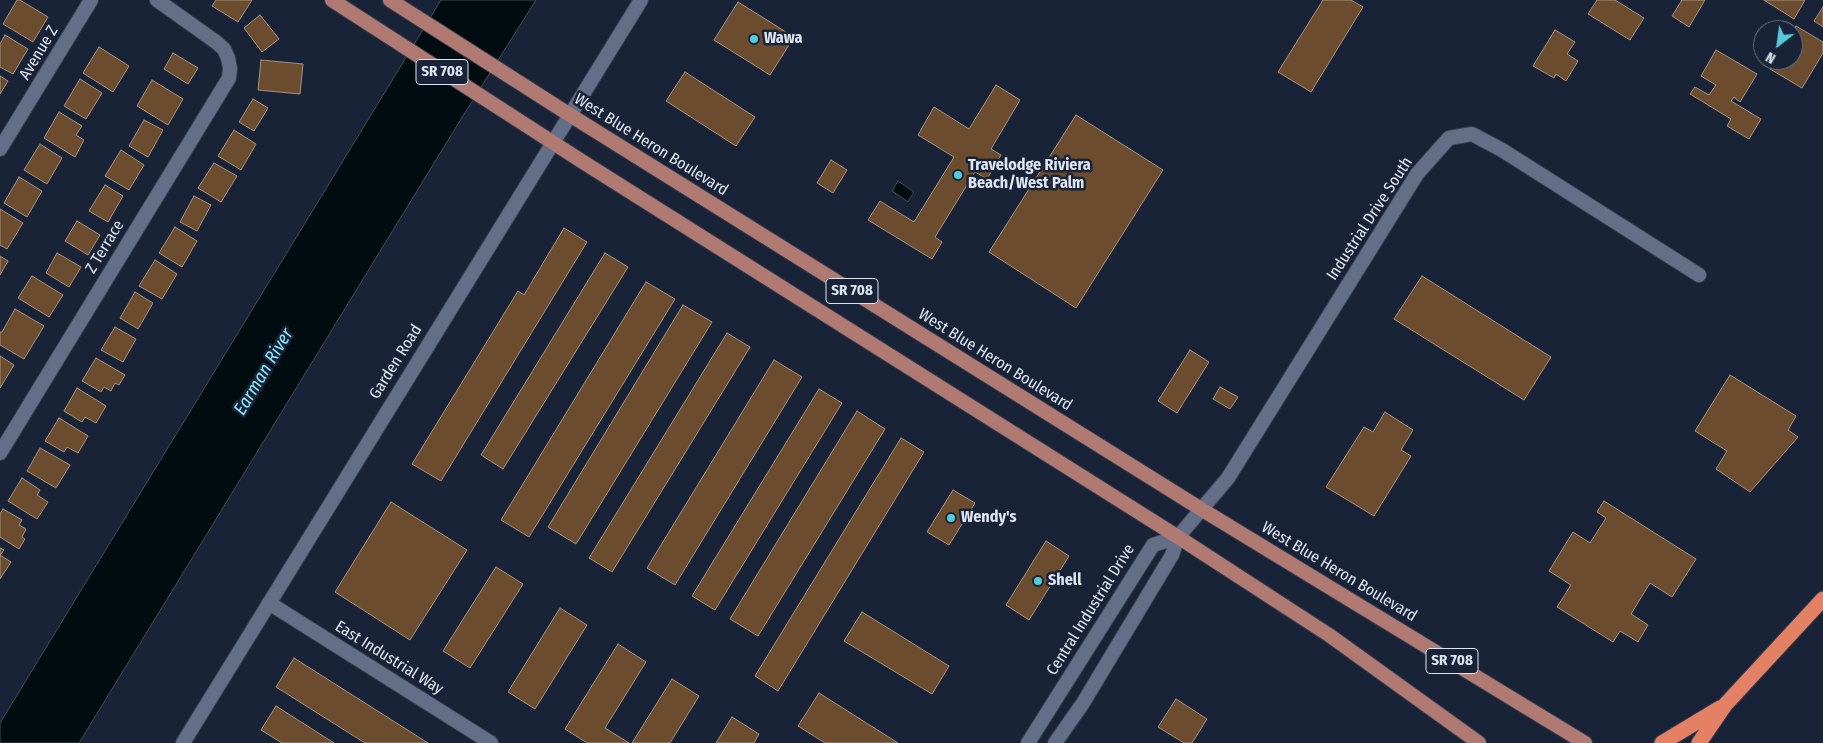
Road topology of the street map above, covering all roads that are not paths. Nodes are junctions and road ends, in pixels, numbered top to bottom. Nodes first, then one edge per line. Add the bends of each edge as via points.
1 (92, 0) edge
2 (157, 0) edge
3 (332, 0) edge
4 (390, 0) edge
5 (641, 0) edge
6 (570, 115) junction
7 (552, 142) junction
8 (0, 150) edge
9 (1698, 274) dead end
10 (0, 452) edge
11 (1201, 509) junction
12 (1178, 537) junction
13 (1823, 599) edge
14 (269, 603) junction
15 (1726, 705) junction
16 (183, 743) edge
17 (491, 743) edge
18 (1028, 743) edge
19 (1055, 743) edge
20 (1479, 743) edge
21 (1584, 743) edge
22 (1662, 743) edge
23 (1699, 743) edge

1 - 8 street, Avenue Z
2 - 10 street, Z Terrace via 224,49 230,68 229,78
3 - 7 main road, SR 708
4 - 6 main road, West Blue Heron Boulevard / SR 708
5 - 6 street, Garden Road
6 - 7 street, Garden Road
6 - 11 main road, West Blue Heron Boulevard / SR 708
7 - 12 main road, SR 708
7 - 14 street, Garden Road
9 - 11 street, Industrial Drive South via 1502,150 1472,134 1448,138 1417,174 1228,478
11 - 12 street, Industrial Drive South
11 - 21 main road, West Blue Heron Boulevard / SR 708
12 - 18 street, Central Industrial Drive via 1152,545
12 - 19 street via 1172,555 1120,643
12 - 20 main road, SR 708 via 1336,640
13 - 15 highway
14 - 16 street, Garden Road
14 - 17 street, East Industrial Way
15 - 22 highway
15 - 23 highway

